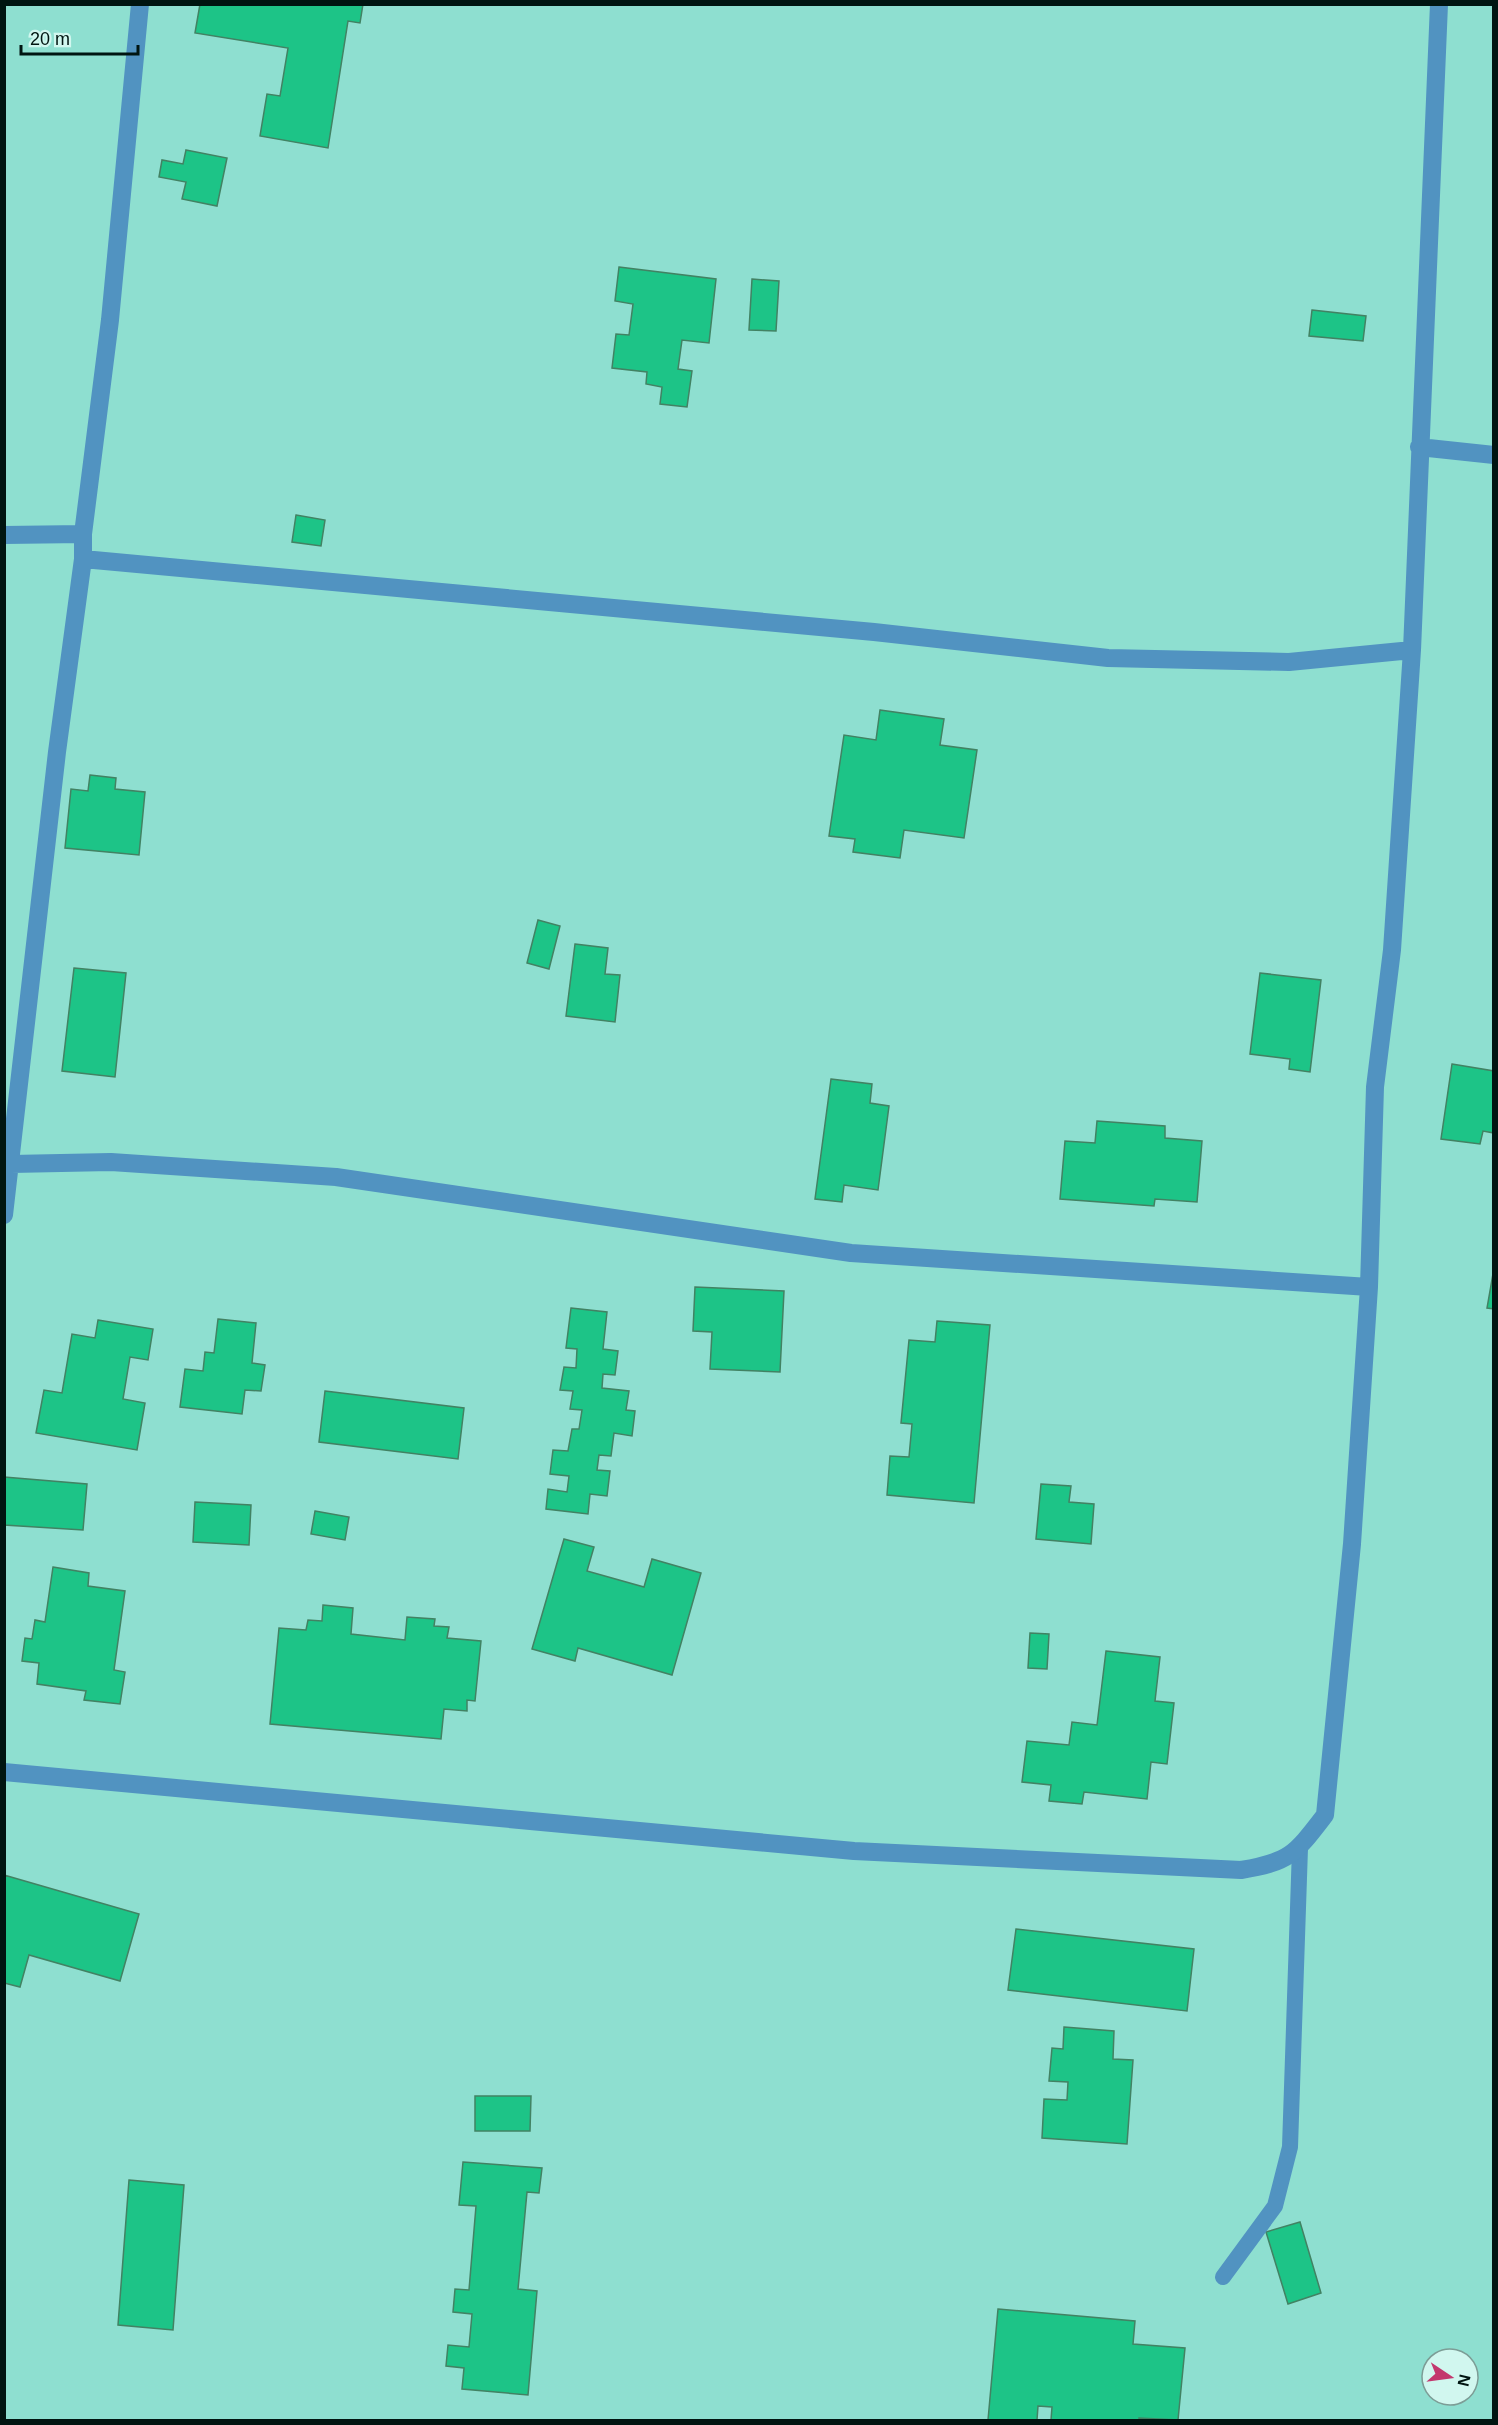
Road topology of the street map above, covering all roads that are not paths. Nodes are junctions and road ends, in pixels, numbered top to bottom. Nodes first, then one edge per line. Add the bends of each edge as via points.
1 (140, 4) edge
2 (1438, 4) edge
3 (1419, 447) junction
4 (1494, 455) edge
5 (83, 534) junction
6 (4, 535) edge
7 (83, 559) junction
8 (1412, 650) junction
9 (11, 1164) junction
10 (4, 1215) edge
11 (1369, 1287) junction
12 (4, 1772) edge
13 (1300, 1848) junction
14 (1223, 2277) dead end

1 - 5 street via 110,320
2 - 3 street
3 - 4 street
3 - 8 street
5 - 6 street
5 - 7 street
7 - 8 street via 874,632 1108,658 1289,662
7 - 9 street via 57,752
8 - 11 street via 1392,950 1375,1087
9 - 10 street
9 - 11 street via 111,1162 336,1177 851,1253
11 - 13 street via 1346,1618 1325,1815
12 - 13 street via 854,1851 1241,1870 1274,1865
13 - 14 lane via 1290,2147 1275,2206

